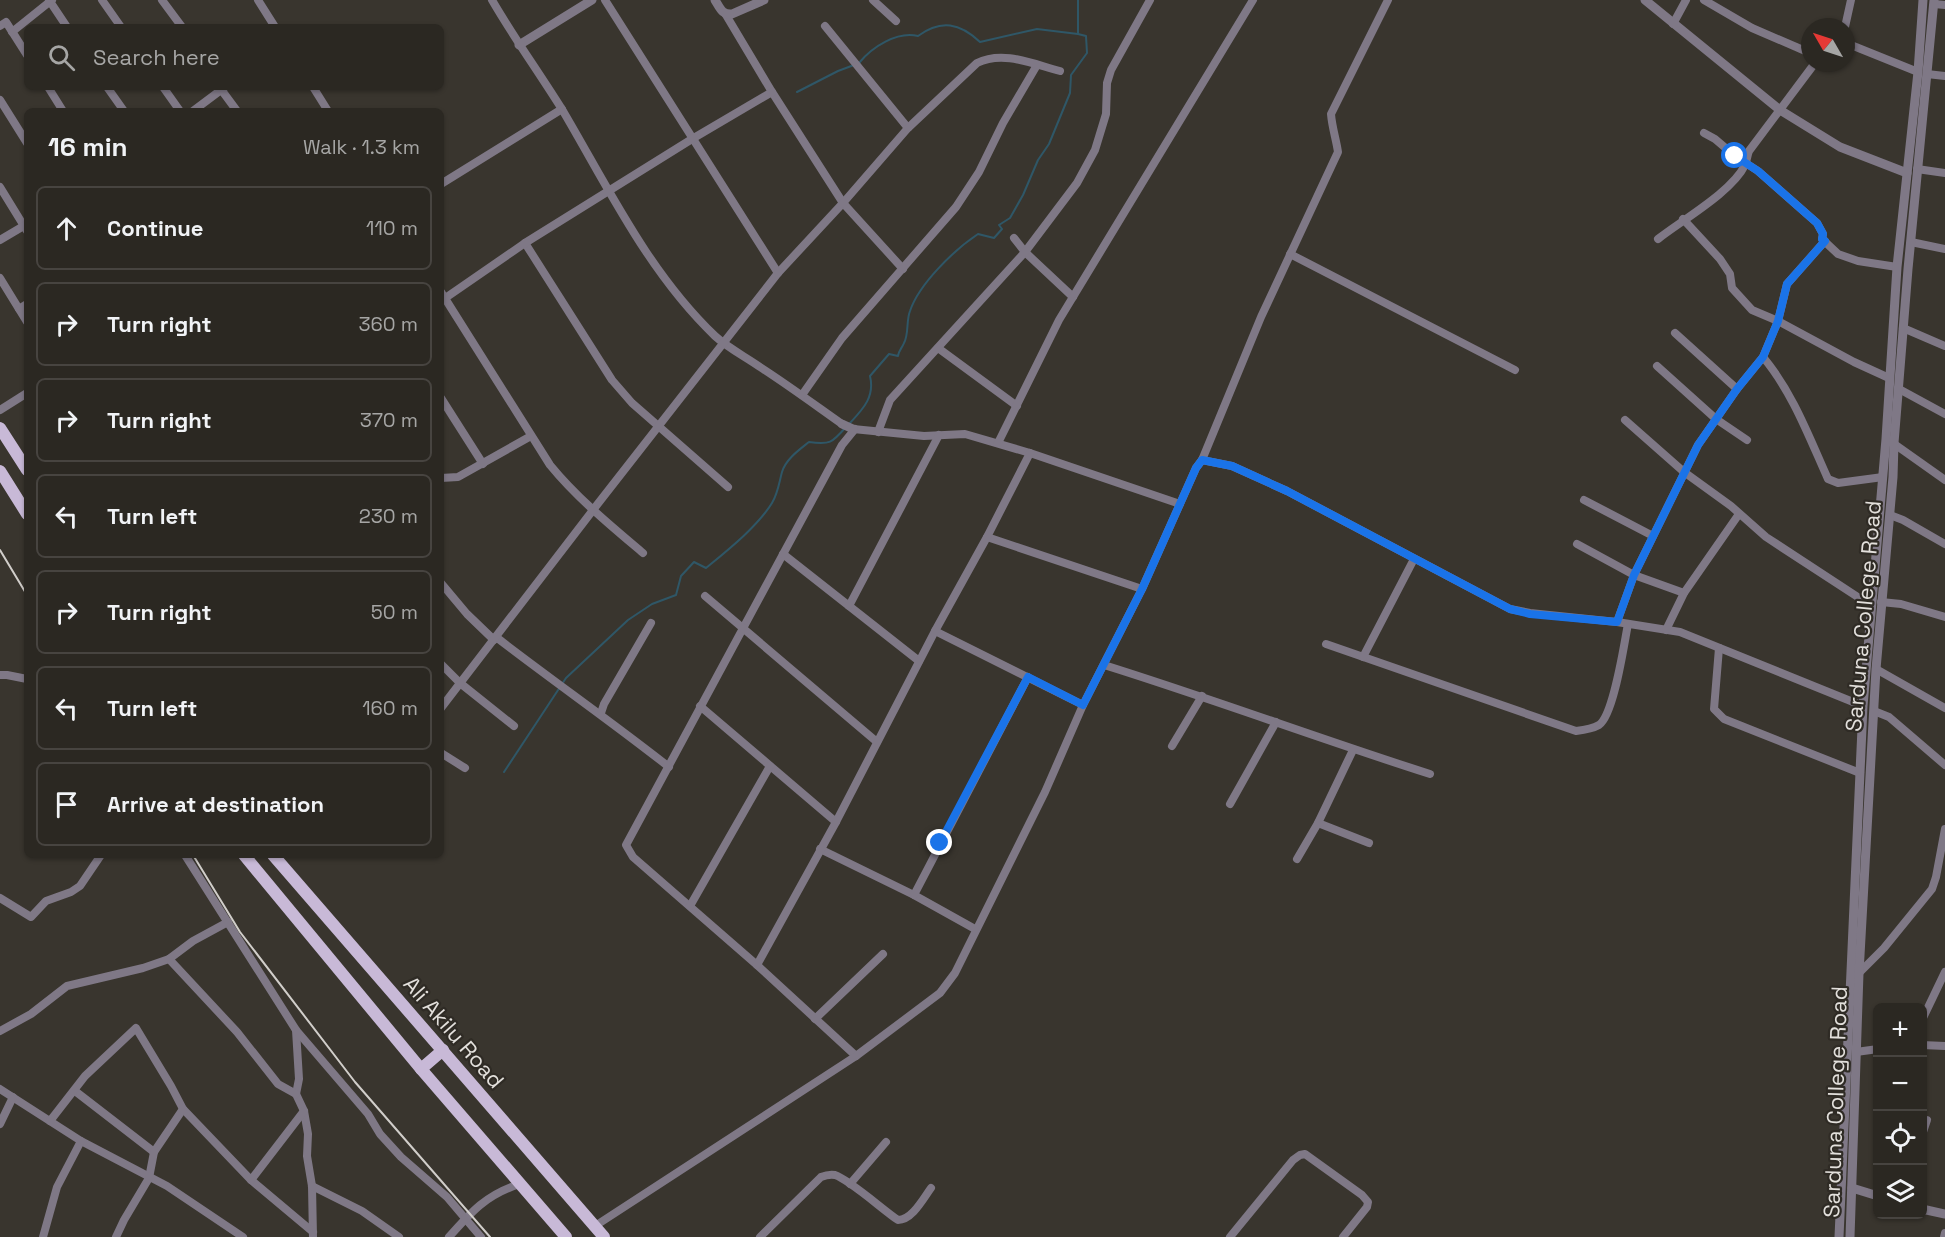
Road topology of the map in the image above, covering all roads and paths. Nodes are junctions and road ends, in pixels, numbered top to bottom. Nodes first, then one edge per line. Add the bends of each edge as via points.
1 (102, 0) edge
2 (162, 0) edge
3 (258, 0) edge
4 (492, 0) edge
5 (592, 0) edge
6 (605, 0) edge
7 (715, 0) edge
8 (764, 0) edge
9 (873, 0) edge
10 (1150, 0) edge
11 (1253, 0) edge
12 (1388, 0) edge
13 (1645, 0) edge
14 (1686, 0) edge
15 (1704, 0) edge
16 (1851, 0) edge
17 (1923, 0) edge
18 (50, 1) edge
19 (1934, 2) edge
20 (1945, 6) edge
21 (726, 15) junction
22 (1847, 18) edge
23 (896, 21) dead end
24 (65, 24) edge
25 (119, 24) edge
26 (180, 24) edge
27 (273, 24) edge
28 (1673, 24) junction
29 (0, 26) edge
30 (825, 26) dead end
31 (12, 32) junction
32 (519, 45) junction
33 (1855, 47) edge
34 (1801, 49) edge
35 (24, 50) edge
36 (1037, 65) junction
37 (1060, 70) dead end
38 (1808, 72) edge
39 (1922, 73) junction
40 (1945, 76) edge
41 (50, 90) edge
42 (109, 90) edge
43 (165, 90) edge
44 (219, 90) edge
45 (223, 90) edge
46 (315, 90) edge
47 (772, 92) junction
48 (0, 100) edge
49 (61, 108) edge
50 (122, 108) edge
51 (178, 108) edge
52 (197, 108) edge
53 (235, 108) edge
54 (326, 108) edge
55 (561, 109) junction
56 (1780, 110) junction
57 (908, 128) junction
58 (1704, 133) dead end
59 (24, 138) edge
60 (692, 139) junction
61 (1746, 164) junction
62 (1917, 169) junction
63 (1907, 173) junction
64 (1945, 173) edge
65 (444, 182) edge
66 (0, 187) edge
67 (608, 191) junction
68 (843, 204) junction
69 (1683, 219) junction
70 (24, 224) edge
71 (24, 228) edge
72 (1014, 238) dead end
73 (1658, 239) dead end
74 (0, 240) edge
75 (1825, 241) junction
76 (525, 243) junction
77 (1911, 243) junction
78 (1945, 249) edge
79 (1025, 252) junction
80 (1290, 254) junction
81 (1897, 267) junction
82 (903, 269) junction
83 (778, 273) junction
84 (0, 278) edge
85 (444, 296) edge
86 (1073, 297) junction
87 (444, 300) edge
88 (24, 306) edge
89 (19, 309) junction
90 (24, 317) edge
91 (1778, 321) junction
92 (1904, 328) junction
93 (1676, 333) dead end
94 (723, 343) junction
95 (1945, 346) edge
96 (938, 348) junction
97 (1763, 357) junction
98 (1657, 366) dead end
99 (1515, 370) dead end
100 (1889, 378) junction
101 (1737, 389) junction
102 (1899, 389) junction
103 (24, 395) edge
104 (802, 395) junction
105 (444, 404) edge
106 (1017, 406) junction
107 (0, 410) edge
108 (1945, 414) edge
109 (1716, 419) junction
110 (1625, 420) dead end
111 (842, 424) joint
112 (660, 426) junction
113 (0, 428) edge
114 (854, 429) junction
115 (878, 432) junction
116 (939, 435) junction
117 (531, 436) junction
118 (1747, 440) dead end
119 (1890, 441) junction
120 (998, 443) junction
121 (1030, 453) junction
122 (1202, 460) junction
123 (483, 464) junction
124 (24, 465) edge
125 (0, 471) edge
126 (1684, 472) junction
127 (1883, 477) junction
128 (444, 478) edge
129 (1945, 480) edge
130 (728, 487) dead end
131 (1584, 500) dead end
132 (1180, 504) junction
133 (24, 509) edge
134 (592, 510) junction
135 (1739, 514) junction
136 (1890, 515) junction
137 (1653, 536) junction
138 (987, 537) junction
139 (1577, 544) dead end
140 (1945, 544) edge
141 (1876, 545) junction
142 (1887, 547) junction
143 (643, 553) dead end
144 (783, 554) junction
145 (1414, 559) junction
146 (1634, 575) junction
147 (444, 587) edge
148 (1142, 589) junction
149 (1684, 593) junction
150 (705, 596) dead end
151 (1881, 602) junction
152 (1870, 605) junction
153 (849, 606) junction
154 (1945, 617) edge
155 (1617, 622) junction
156 (651, 623) dead end
157 (1628, 624) junction
158 (743, 628) junction
159 (1666, 630) junction
160 (934, 631) junction
161 (495, 638) junction
162 (1326, 644) dead end
163 (1719, 648) junction
164 (1363, 657) junction
165 (919, 661) junction
166 (1104, 665) junction
167 (444, 667) edge
168 (1876, 669) junction
169 (0, 675) edge
170 (1028, 677) junction
171 (24, 678) edge
172 (460, 683) junction
173 (1202, 696) junction
174 (444, 704) edge
175 (1083, 705) junction
176 (700, 706) junction
177 (1863, 706) junction
178 (1945, 708) edge
179 (1874, 711) junction
180 (601, 713) junction
181 (1276, 722) junction
182 (514, 726) dead end
183 (877, 742) junction
184 (1172, 746) dead end
185 (1353, 750) junction
186 (444, 755) edge
187 (1945, 765) edge
188 (770, 766) junction
189 (669, 767) junction
190 (465, 768) dead end
191 (1860, 773) junction
192 (1430, 774) dead end
193 (1230, 804) dead end
194 (836, 822) junction
195 (1318, 823) junction
196 (1945, 829) edge
197 (1369, 843) dead end
198 (820, 849) junction
199 (99, 858) edge
200 (187, 858) edge
201 (246, 858) edge
202 (276, 858) edge
203 (1297, 860) dead end
204 (914, 896) junction
205 (0, 898) edge
206 (690, 906) junction
207 (228, 922) junction
208 (975, 929) junction
209 (882, 954) dead end
210 (170, 959) junction
211 (757, 965) junction
212 (1945, 972) edge
213 (1859, 973) junction
214 (1927, 1011) edge
215 (815, 1019) junction
216 (296, 1030) junction
217 (0, 1031) edge
218 (1927, 1045) edge
219 (1945, 1046) edge
220 (443, 1050) junction
221 (1873, 1050) edge
222 (1856, 1052) junction
223 (856, 1056) junction
224 (421, 1069) junction
225 (0, 1089) edge
226 (75, 1091) junction
227 (296, 1094) junction
228 (13, 1097) junction
229 (183, 1109) junction
230 (304, 1112) junction
231 (50, 1121) junction
232 (0, 1124) edge
233 (81, 1141) junction
234 (886, 1142) dead end
235 (154, 1152) junction
236 (149, 1178) junction
237 (251, 1180) junction
238 (520, 1184) junction
239 (850, 1184) junction
240 (312, 1186) junction
241 (931, 1188) dead end
242 (1852, 1188) junction
243 (1873, 1194) edge
244 (1927, 1210) edge
245 (1945, 1214) edge
246 (466, 1218) junction
247 (595, 1226) junction
248 (1945, 1233) edge
249 (313, 1235) edge
250 (43, 1237) edge
251 (116, 1237) edge
252 (243, 1237) edge
253 (399, 1237) edge
254 (449, 1237) edge
255 (481, 1237) edge
256 (566, 1237) edge
257 (604, 1237) edge
258 (760, 1237) edge
259 (1230, 1237) edge
260 (1343, 1237) edge
261 (1839, 1237) edge
262 (1850, 1237) edge
263 (1944, 1237) edge

1 - 25 street
2 - 26 street
3 - 27 street
4 - 32 street
5 - 32 street
6 - 60 street
7 - 21 street
8 - 21 street
9 - 23 street
10 - 79 street via 1111,70 1106,114 1095,150 1077,183
11 - 86 street
12 - 80 street via 1331,114 1338,152
13 - 28 street
14 - 28 street
15 - 34 street via 1752,28
16 - 22 street
17 - 39 street, Sarduna College Road
18 - 24 street
18 - 31 street
19 - 20 street
19 - 39 street, Sarduna College Road
21 - 47 street
28 - 56 street
29 - 31 street via 6,22
30 - 57 street
31 - 35 street
32 - 55 street
33 - 39 street
36 - 37 street
36 - 57 street via 1004,57 986,58
36 - 82 street via 979,172 956,207
38 - 56 street
39 - 40 street
39 - 62 street, Sarduna College Road
39 - 63 street, Sarduna College Road
41 - 49 street
42 - 50 street
43 - 51 street
44 - 52 street
45 - 53 street
46 - 54 street
47 - 60 street
47 - 68 street
48 - 59 street
55 - 65 street
55 - 67 street
56 - 61 street via 1749,151
56 - 63 street via 1840,147
57 - 68 street
58 - 61 street
60 - 67 street
60 - 83 street
61 - 69 street via 1735,180
61 - 75 street via 1817,223
62 - 64 street
62 - 77 street, Sarduna College Road
63 - 81 street, Sarduna College Road
66 - 70 street
67 - 76 street
67 - 94 street via 672,290
68 - 82 street
68 - 83 street
69 - 73 street
69 - 91 street via 1720,259 1730,274 1732,288 1748,306
71 - 74 street
72 - 79 street
75 - 81 street via 1838,254
75 - 91 street via 1787,284
76 - 85 street
76 - 112 street via 612,380
77 - 78 street
77 - 92 street, Sarduna College Road
79 - 86 street
79 - 96 street
80 - 99 street
80 - 122 street
81 - 100 street, Sarduna College Road
82 - 104 street via 842,338
83 - 94 street
84 - 89 street
86 - 106 street
87 - 117 street
88 - 89 street
89 - 90 street
91 - 97 street
91 - 100 street
92 - 95 street
92 - 102 street, Sarduna College Road
93 - 101 street
94 - 104 street
94 - 112 street
96 - 106 street
96 - 115 street via 890,400
97 - 101 street
97 - 127 street via 1795,406 1828,479 1838,483
98 - 109 street
100 - 119 street, Sarduna College Road
101 - 109 street
102 - 108 street
102 - 119 street, Sarduna College Road
103 - 107 street
104 - 111 street
105 - 123 street
106 - 120 street
109 - 118 street
109 - 126 street
110 - 126 street
111 - 114 street
112 - 130 street
112 - 134 street
113 - 124 main road
114 - 115 street
114 - 144 street
115 - 116 street
116 - 120 street via 964,434
116 - 153 street
117 - 123 street
117 - 134 street via 566,485
119 - 127 street, Sarduna College Road
119 - 129 street
119 - 136 street, Sarduna College Road
120 - 121 street
121 - 132 street
121 - 138 street
122 - 132 street
122 - 145 street via 1232,466 1287,491
123 - 128 street via 458,477
125 - 133 main road
126 - 135 street
126 - 137 street
127 - 141 street, Sarduna College Road
131 - 137 street
132 - 148 street
134 - 143 street
134 - 161 street
135 - 149 street
135 - 152 street via 1766,537
136 - 140 street
136 - 142 street, Sarduna College Road
137 - 146 street
138 - 148 street
138 - 160 street
139 - 146 street
141 - 142 street
141 - 152 street, Sarduna College Road
142 - 151 street, Sarduna College Road
144 - 153 street
144 - 158 street
145 - 155 street via 1510,609
145 - 164 street
146 - 149 street
146 - 155 street
147 - 161 street
148 - 166 street
149 - 159 street
150 - 158 street
151 - 154 street
151 - 168 street, Sarduna College Road
152 - 177 street, Sarduna College Road
153 - 165 street
155 - 157 street
156 - 180 street
157 - 159 street
157 - 164 street via 1610,708 1601,724 1576,731
158 - 176 street
158 - 183 street
159 - 163 street
160 - 165 street
160 - 170 street
161 - 172 street
161 - 180 street
162 - 164 street
163 - 177 street
163 - 191 street via 1714,709 1724,719
165 - 183 street
166 - 173 street
166 - 175 street
167 - 172 street
168 - 178 street
168 - 179 street, Sarduna College Road
169 - 171 street
170 - 175 street
170 - 204 street
172 - 174 street
172 - 182 street
173 - 181 street
173 - 184 street
175 - 208 street via 1030,824
176 - 188 street
176 - 189 street
177 - 191 street, Sarduna College Road
179 - 187 street via 1888,717
179 - 213 street, Sarduna College Road
180 - 189 street
181 - 185 street
181 - 193 street
183 - 194 street
185 - 192 street
185 - 195 street
186 - 190 street
188 - 194 street
188 - 206 street
189 - 206 street via 626,845 633,857
191 - 261 street, Sarduna College Road
194 - 198 street
195 - 197 street
195 - 203 street
196 - 213 street via 1932,889
198 - 204 street
198 - 211 street
199 - 205 street via 80,886 46,901 31,917
200 - 207 street
201 - 224 main road
202 - 220 main road, Ali Akilu Road
204 - 208 street
206 - 211 street
207 - 210 street
207 - 216 street
208 - 223 street via 955,973 940,993
209 - 215 street
210 - 217 street via 67,986 31,1014
210 - 227 street via 278,1084
211 - 215 street
212 - 214 street
213 - 222 street, Sarduna College Road
215 - 223 street
216 - 227 street
216 - 246 street via 368,1114 380,1134
218 - 219 street
220 - 224 main road
220 - 247 main road, Ali Akilu Road
221 - 222 street
222 - 242 street, Sarduna College Road
223 - 247 street
224 - 238 main road
225 - 228 street
226 - 229 street via 85,1076 136,1028
226 - 231 street
226 - 235 street
227 - 230 street
228 - 231 street
228 - 232 street
229 - 235 street
229 - 237 street
230 - 237 street
230 - 240 street
231 - 233 street
233 - 236 street
233 - 250 street via 57,1187
234 - 239 street
235 - 236 street
236 - 251 street
236 - 252 street
237 - 249 street
238 - 246 street via 494,1193
238 - 256 main road
239 - 241 street via 898,1220 910,1216
239 - 258 street via 837,1176 821,1177
240 - 249 street
240 - 253 street via 362,1211
242 - 243 street
242 - 262 street, Sarduna College Road
244 - 245 street
246 - 254 street
246 - 255 street
247 - 257 main road, Ali Akilu Road
248 - 263 street
259 - 260 street via 1293,1160 1305,1154 1368,1202

